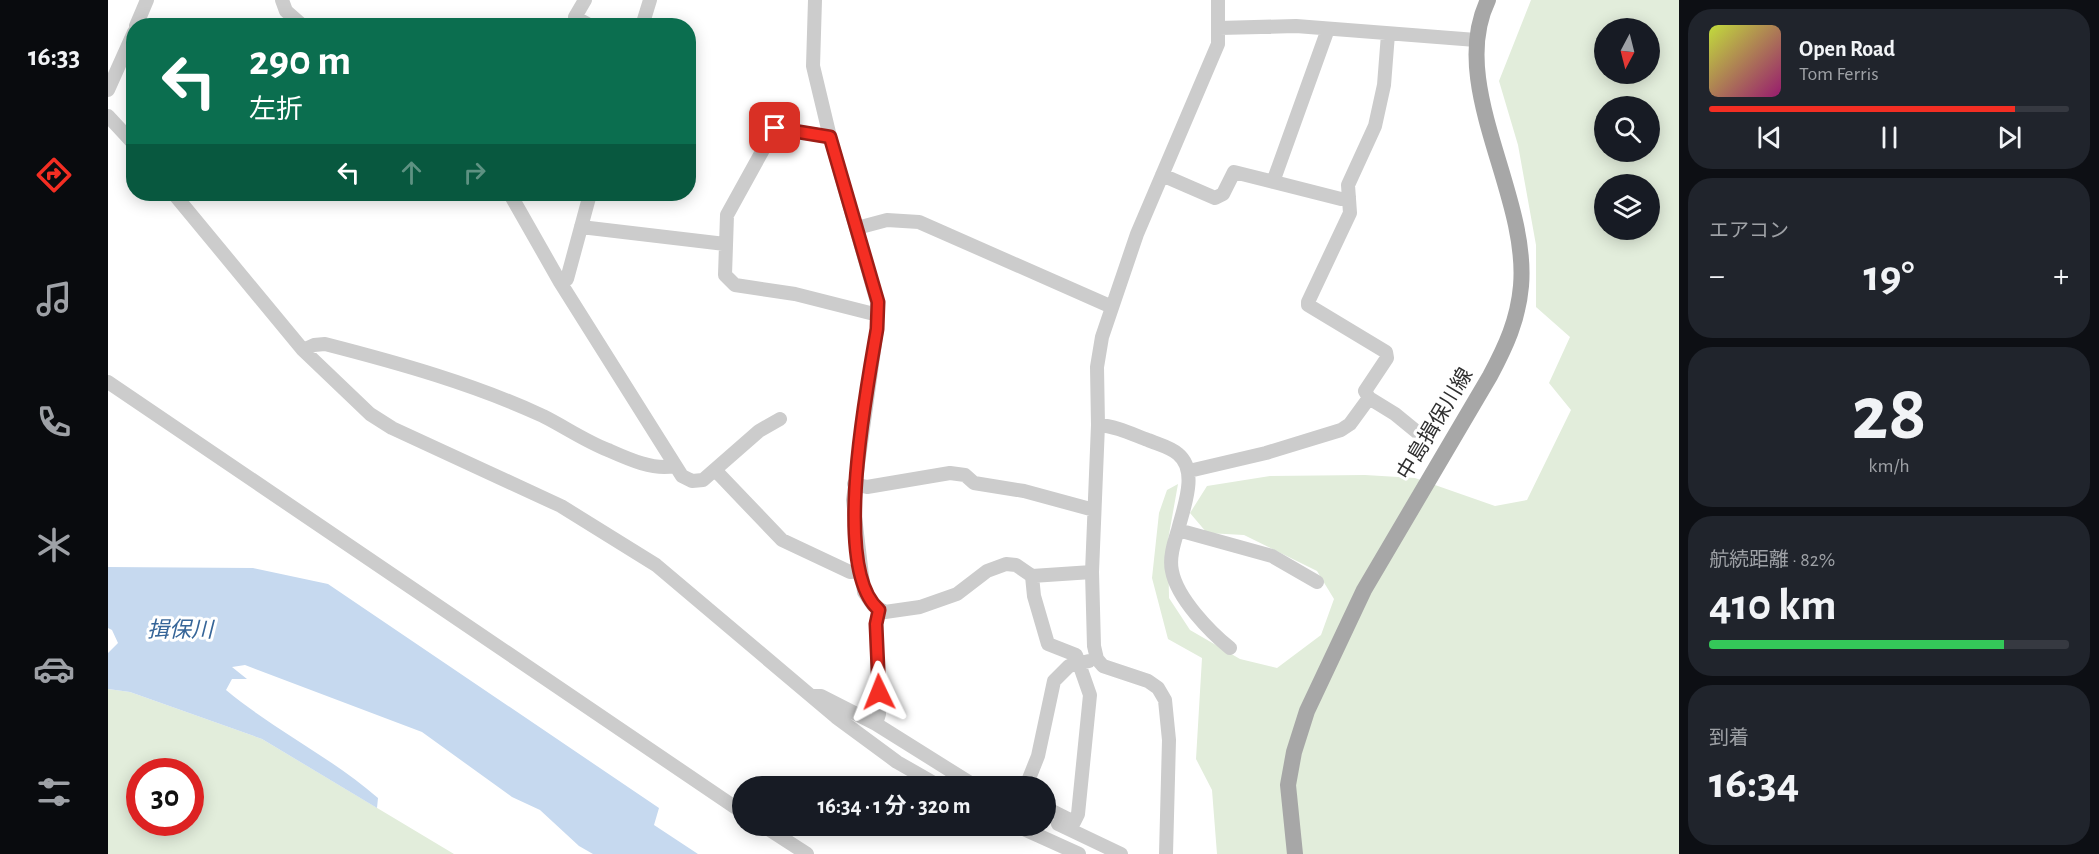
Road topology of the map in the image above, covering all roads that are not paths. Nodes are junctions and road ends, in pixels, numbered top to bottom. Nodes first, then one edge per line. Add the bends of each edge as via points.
1 (147, 0) edge
2 (282, 0) edge
3 (585, 0) edge
4 (650, 0) edge
5 (815, 0) edge
6 (1218, 0) edge
7 (1488, 0) edge
8 (139, 18) edge
9 (294, 18) edge
10 (577, 18) edge
11 (644, 18) edge
12 (1219, 28) junction
13 (1328, 29) junction
14 (1388, 34) junction
15 (1476, 40) junction
16 (126, 50) edge
17 (108, 90) edge
18 (108, 116) edge
19 (126, 135) edge
20 (830, 137) junction
21 (1162, 175) junction
22 (1273, 182) junction
23 (1349, 197) junction
24 (180, 201) edge
25 (514, 201) edge
26 (588, 201) edge
27 (581, 227) junction
28 (857, 228) junction
29 (725, 244) junction
30 (560, 282) junction
31 (1112, 307) junction
32 (878, 315) junction
33 (303, 350) junction
34 (108, 382) edge
35 (1369, 398) junction
36 (780, 419) dead end
37 (1098, 425) junction
38 (1418, 432) dead end
39 (674, 466) junction
40 (716, 471) junction
41 (1189, 471) junction
42 (854, 484) junction
43 (1094, 510) junction
44 (1178, 530) junction
45 (860, 571) junction
46 (1092, 572) junction
47 (1032, 576) junction
48 (1317, 582) dead end
49 (879, 610) junction
50 (1230, 648) dead end
51 (1097, 659) junction
52 (1081, 663) junction
53 (809, 696) junction
54 (876, 724) junction
55 (922, 776) edge
56 (959, 776) edge
57 (1030, 776) edge
58 (732, 805) edge
59 (1056, 813) edge
60 (1056, 823) edge
61 (779, 836) edge
62 (1039, 836) edge
63 (807, 854) edge
64 (1079, 854) edge
65 (1121, 854) edge
66 (1166, 854) edge
67 (1295, 854) edge

1 - 8 street
2 - 9 street
3 - 10 street
4 - 11 street
5 - 20 street via 813,66
6 - 12 street
7 - 15 main road, 中島揖保川線
12 - 13 street
12 - 21 street via 1218,44
13 - 14 street
13 - 22 street
14 - 15 street
14 - 23 street via 1384,85 1375,126 1348,185
15 - 67 main road, 中島揖保川線 via 1480,92 1505,176 1519,248 1521,283 1517,314 1509,340 1490,376 1364,590 1307,711 1288,785
16 - 17 street
18 - 19 street
20 - 28 street
20 - 29 street via 775,128 727,215
21 - 22 street via 1215,198 1223,194 1234,172
21 - 31 street
22 - 23 street via 1341,199
23 - 35 street via 1350,213 1308,305 1386,352 1387,358 1365,392
24 - 33 street
25 - 30 street
26 - 27 street
27 - 29 street
27 - 30 street via 567,279
28 - 31 street via 886,220 920,222
28 - 32 street via 878,302
29 - 32 street via 725,275 735,285 795,294
30 - 39 street
31 - 37 street via 1099,350
32 - 42 street
33 - 39 street via 326,344 402,363 545,417 624,458 661,467
33 - 53 street via 370,414 392,428 561,506 656,565
34 - 58 street
35 - 38 street
35 - 41 street via 1341,430
36 - 40 street via 759,431
37 - 41 street via 1110,425 1166,447 1178,454
37 - 43 street
39 - 40 street via 692,481 703,480
40 - 45 street via 782,540 850,572
41 - 44 street
42 - 43 street via 867,487 950,472 974,483 1024,491
42 - 45 street
43 - 46 street
44 - 48 street via 1272,556
44 - 50 street via 1172,561 1177,584 1208,630
45 - 49 street via 864,592
46 - 47 street
46 - 51 street
47 - 49 street via 1016,565 1006,564 987,571 957,594 920,607
47 - 52 street via 1048,644 1076,655
49 - 54 street
51 - 52 street
51 - 66 street via 1113,670 1148,681 1165,700 1169,740
52 - 57 street via 1069,666 1054,681
52 - 59 street via 1089,695 1078,814 1074,822
53 - 54 street via 821,696
53 - 55 street
54 - 56 street
60 - 65 street
61 - 63 street
62 - 64 street

